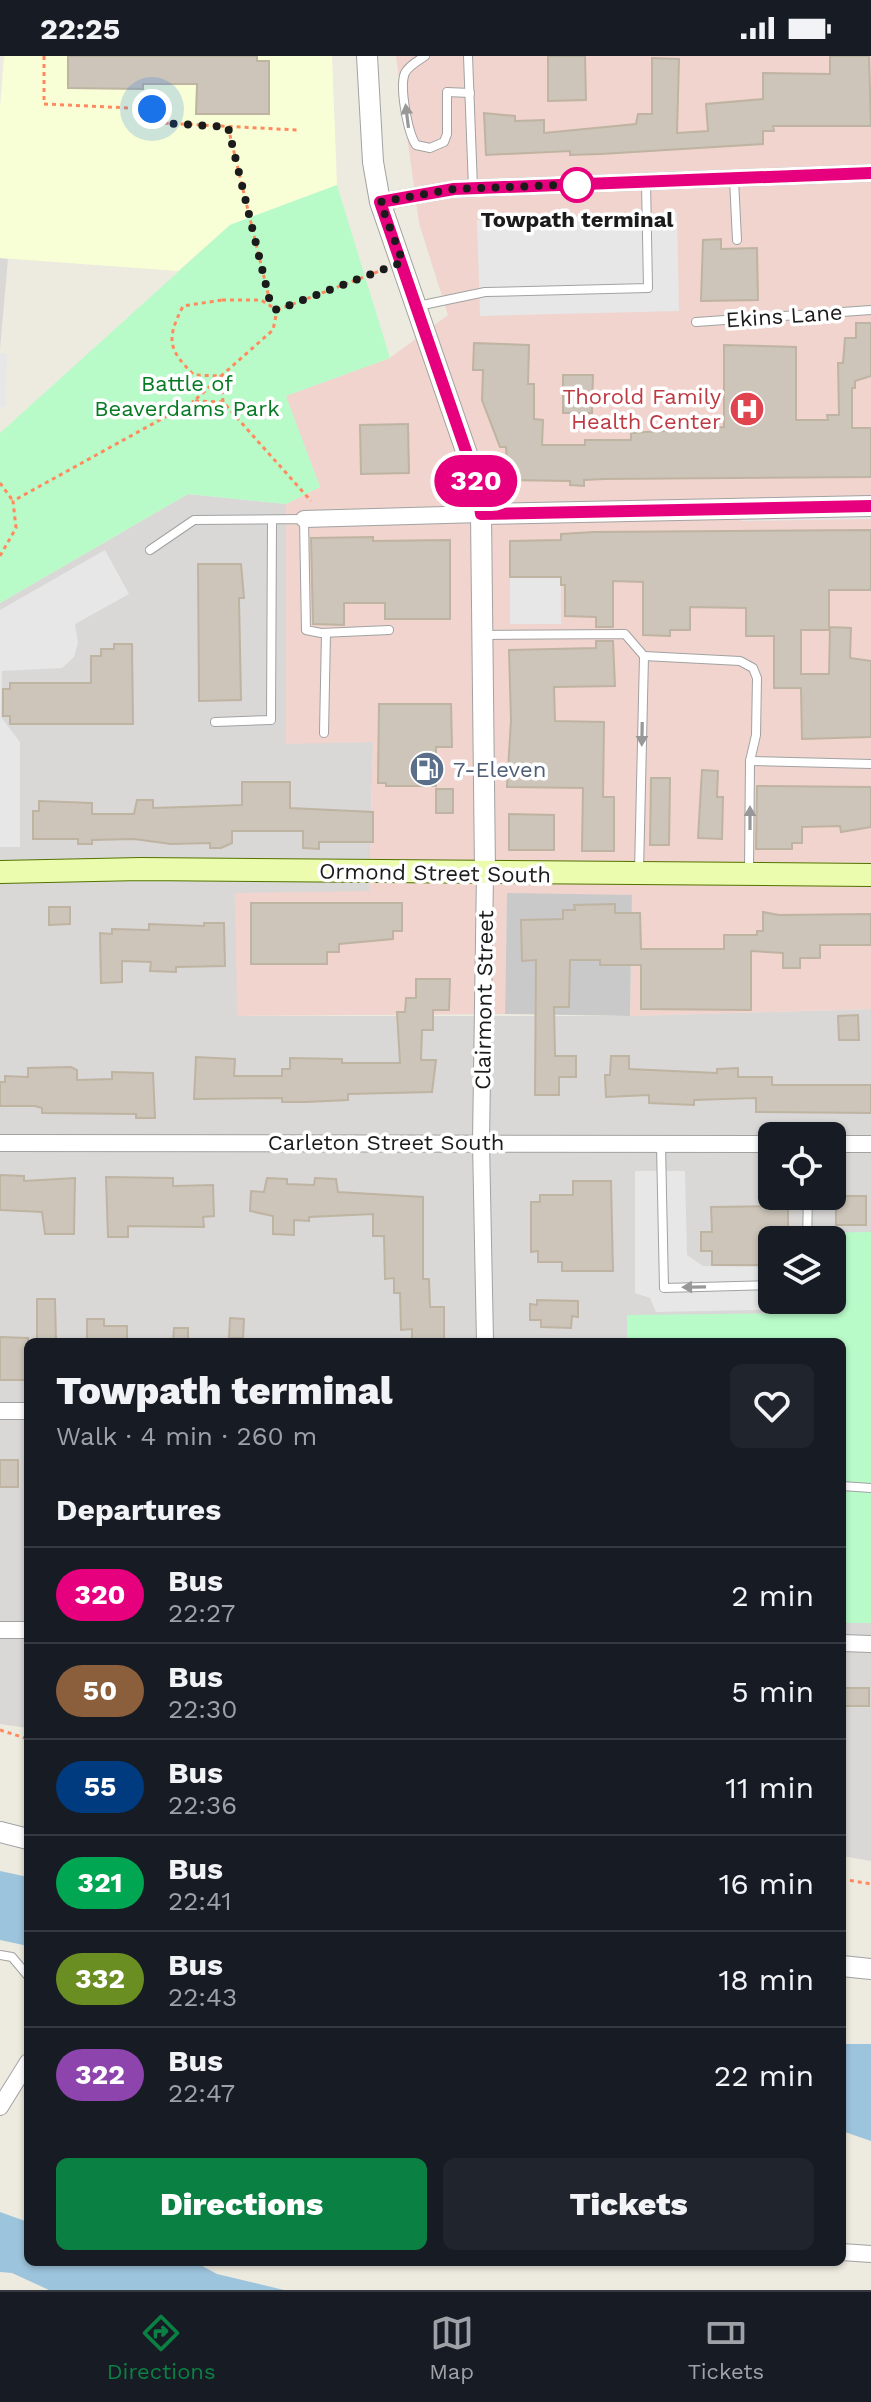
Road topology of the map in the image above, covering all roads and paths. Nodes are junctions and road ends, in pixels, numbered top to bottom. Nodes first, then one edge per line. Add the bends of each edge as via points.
1 (44, 56) edge
2 (367, 56) edge
3 (425, 56) edge
4 (468, 56) edge
5 (470, 93) junction
6 (228, 127) junction
7 (297, 130) dead end
8 (871, 173) edge
9 (734, 179) junction
10 (646, 182) junction
11 (473, 188) junction
12 (380, 202) junction
13 (737, 240) dead end
14 (403, 262) junction
15 (271, 306) junction
16 (418, 306) junction
17 (277, 310) junction
18 (871, 310) edge
19 (696, 322) dead end
20 (221, 376) junction
21 (194, 401) junction
22 (223, 402) junction
23 (0, 483) edge
24 (13, 501) junction
25 (871, 506) edge
26 (481, 514) junction
27 (312, 518) junction
28 (272, 521) junction
29 (150, 550) dead end
30 (0, 556) edge
31 (389, 630) dead end
32 (326, 633) junction
33 (483, 635) junction
34 (644, 656) junction
35 (215, 722) dead end
36 (324, 733) dead end
37 (750, 761) junction
38 (871, 764) edge
39 (0, 872) edge
40 (485, 873) junction
41 (749, 875) junction
42 (871, 875) edge
43 (639, 876) junction
44 (481, 1142) junction
45 (0, 1143) edge
46 (661, 1143) junction
47 (758, 1144) edge
48 (846, 1144) edge
49 (871, 1144) edge
50 (758, 1285) edge
51 (485, 1338) edge
52 (0, 1411) edge
53 (24, 1411) edge
54 (846, 1486) edge
55 (871, 1488) edge
56 (0, 1630) edge
57 (24, 1630) edge
58 (846, 1643) edge
59 (871, 1644) edge
60 (0, 1730) edge
61 (24, 1738) edge
62 (0, 1832) edge
63 (24, 1838) edge
64 (846, 1880) edge
65 (871, 1884) edge
66 (0, 1955) edge
67 (846, 1966) edge
68 (871, 1969) edge
69 (24, 1971) edge
70 (24, 2068) edge
71 (0, 2107) edge
72 (846, 2252) edge
73 (871, 2254) edge

1 - 6 path via 44,104 152,109 162,123
2 - 12 street, Clairmont Street
5 -> 3 lane via 447,92 444,142 430,148 416,145 403,81 409,67
4 - 5 lane
5 - 11 lane
6 - 7 path
6 - 15 path
8 - 9 street
9 - 10 street
9 - 13 lane
10 - 11 street
10 - 16 lane via 648,288 485,292
11 - 12 street
12 - 14 street, Clairmont Street
14 - 16 street, Clairmont Street
14 - 17 path
15 - 17 path
15 - 20 path via 261,300 183,306 171,330 174,355 194,375
16 - 26 street, Clairmont Street via 476,480
17 - 20 path via 273,330
18 - 19 lane, Ekins Lane
20 - 21 path
20 - 22 path
21 - 22 path
21 - 24 path
22 - 27 path via 307,493
23 - 24 path
24 - 30 path via 16,528
25 - 26 street
26 - 27 street
26 - 33 street, Clairmont Street
27 - 28 lane
27 - 32 lane via 306,630
28 - 29 lane via 194,520
28 - 35 lane via 271,720
31 - 32 lane
32 - 36 lane
33 - 34 lane via 625,634
33 - 40 street, Clairmont Street
34 - 37 lane via 740,661 753,668 757,709
34 -> 43 lane
37 - 38 lane
41 -> 37 lane
39 - 40 main road, Ormond Street South
40 - 43 main road, Ormond Street South
40 - 44 street, Clairmont Street
41 - 42 main road, Ormond Street South
41 - 43 main road, Ormond Street South
44 - 45 street, Carleton Street South
44 - 46 street, Carleton Street South
44 - 51 street, Clairmont Street
46 - 47 street, Carleton Street South
50 -> 46 lane via 664,1288
48 - 49 street
52 - 53 street
54 - 55 lane
56 - 57 street
58 - 59 street
60 - 61 path
62 - 63 street
64 - 65 path
66 - 69 lane via 12,1957
67 - 68 street
70 - 71 street
72 - 73 street

